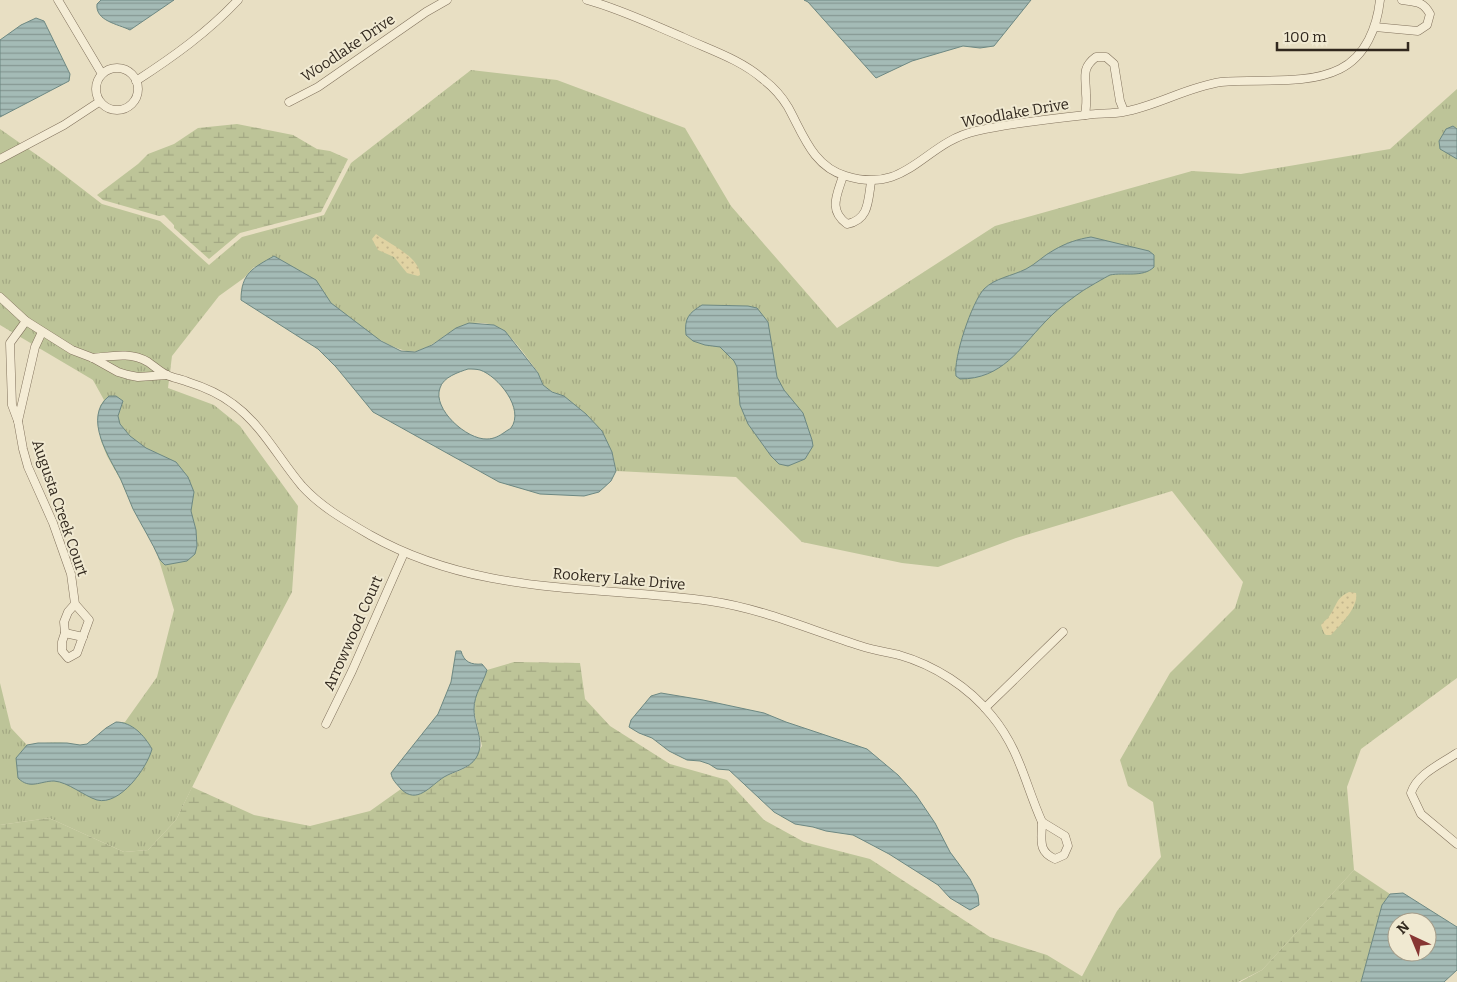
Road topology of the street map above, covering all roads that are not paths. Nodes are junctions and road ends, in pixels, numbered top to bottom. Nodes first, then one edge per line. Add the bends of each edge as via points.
1 (58, 0) edge
2 (238, 0) edge
3 (447, 0) edge
4 (587, 0) edge
5 (1380, 0) edge
6 (1402, 0) edge
7 (1375, 27) junction
8 (102, 74) junction
9 (136, 81) junction
10 (99, 102) junction
11 (290, 102) dead end
12 (1124, 112) junction
13 (1085, 115) junction
14 (0, 159) edge
15 (843, 176) junction
16 (871, 182) junction
17 (0, 297) edge
18 (26, 321) junction
19 (42, 332) junction
20 (93, 358) junction
21 (167, 375) junction
22 (18, 421) junction
23 (404, 553) junction
24 (75, 604) junction
25 (1063, 632) dead end
26 (66, 633) junction
27 (83, 637) junction
28 (985, 708) junction
29 (326, 724) dead end
30 (1457, 753) edge
31 (1042, 822) junction
32 (1457, 844) edge

1 - 8 street
2 - 9 street via 205,32
3 - 11 street, Woodlake Drive via 318,87
4 - 15 street, Woodlake Drive via 654,24 735,60 754,72 788,106 816,156
5 - 7 street, Woodlake Drive
6 - 7 street via 1425,6 1430,14 1427,25 1418,31
7 - 12 street, Woodlake Drive via 1357,56 1331,73 1279,81 1221,82
8 - 9 street via 119,68 129,72
8 - 10 street via 95,90
9 - 10 street via 137,97 124,110 113,111
10 - 14 street
12 - 13 street, Woodlake Drive
12 - 13 street, Woodlake Drive via 1114,64 1106,58 1096,57 1088,63 1085,72
13 - 16 street, Woodlake Drive via 966,134 946,143 900,175
15 - 16 street, Woodlake Drive
15 - 16 street via 835,208 838,218 847,224 857,222 864,215
17 - 18 street, Rookery Lake Drive
18 - 19 street, Rookery Lake Drive
18 - 22 street, Augusta Creek Court via 10,343 12,405
19 - 20 street, Rookery Lake Drive
19 - 22 street, Augusta Creek Court via 35,347
20 - 21 street, Rookery Lake Drive via 128,375
20 - 21 street, Rookery Lake Drive via 130,355
21 - 23 street, Rookery Lake Drive via 206,388 234,404 254,423 296,479 317,500
22 - 24 street, Augusta Creek Court via 28,466 53,522 71,574
23 - 28 street, Rookery Lake Drive via 448,569 503,582 713,602 772,615 920,663 951,680
23 - 29 street, Arrowwood Court
24 - 26 street, Augusta Creek Court via 64,622
24 - 27 street, Augusta Creek Court via 89,620
25 - 28 street
26 - 27 street
26 - 27 street, Augusta Creek Court via 62,651 68,658 77,653
28 - 31 street, Rookery Lake Drive via 1013,747
30 - 32 street via 1421,777 1411,794 1422,814
31 - 31 street, Rookery Lake Drive via 1065,836 1068,846 1064,855 1055,859 1046,855 1041,847

